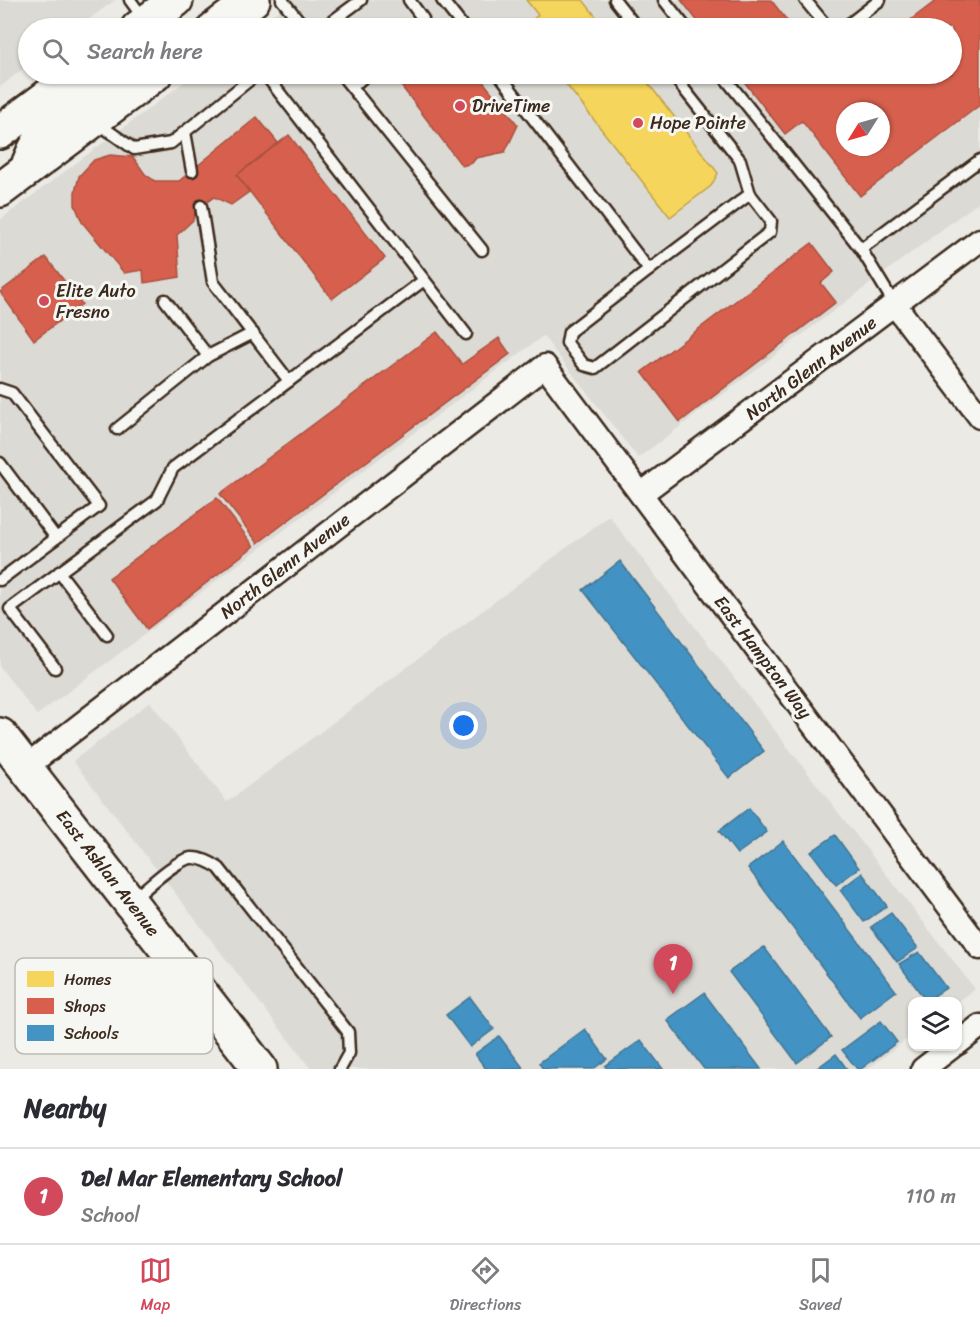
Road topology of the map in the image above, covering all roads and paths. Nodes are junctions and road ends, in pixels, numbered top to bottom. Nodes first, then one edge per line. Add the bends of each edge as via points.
1 (176, 0) edge
2 (253, 0) edge
3 (282, 0) edge
4 (361, 0) edge
5 (409, 0) edge
6 (442, 0) edge
7 (615, 0) edge
8 (664, 0) edge
9 (805, 0) edge
10 (880, 0) edge
11 (144, 18) edge
12 (232, 18) edge
13 (297, 18) edge
14 (337, 18) edge
15 (422, 18) edge
16 (456, 18) edge
17 (629, 18) edge
18 (678, 18) edge
19 (820, 18) edge
20 (857, 18) edge
21 (65, 84) edge
22 (104, 84) edge
23 (142, 84) edge
24 (245, 84) edge
25 (273, 84) edge
26 (349, 84) edge
27 (356, 84) edge
28 (506, 84) edge
29 (680, 84) edge
30 (730, 84) edge
31 (352, 87) junction
32 (93, 120) junction
33 (0, 132) edge
34 (185, 132) junction
35 (980, 160) edge
36 (27, 170) junction
37 (192, 171) dead end
38 (0, 190) edge
39 (750, 194) junction
40 (201, 207) dead end
41 (980, 240) edge
42 (861, 249) junction
43 (482, 250) dead end
44 (649, 270) junction
45 (424, 280) junction
46 (165, 300) dead end
47 (895, 305) junction
48 (253, 333) junction
49 (466, 334) dead end
50 (207, 356) junction
51 (545, 366) joint
52 (289, 381) junction
53 (0, 389) edge
54 (980, 417) edge
55 (117, 429) dead end
56 (0, 463) edge
57 (641, 494) junction
58 (56, 538) junction
59 (59, 572) junction
60 (0, 580) edge
61 (107, 635) dead end
62 (55, 668) dead end
63 (0, 735) edge
64 (26, 767) junction
65 (130, 902) junction
66 (980, 948) edge
67 (174, 958) edge
68 (213, 1009) edge
69 (980, 1026) edge
70 (962, 1039) edge
71 (948, 1051) edge
72 (260, 1069) edge
73 (340, 1069) edge
74 (923, 1069) edge

1 - 11 main road
2 - 12 main road
3 - 13 lane
4 - 14 lane
5 - 15 lane
6 - 16 lane
7 - 17 lane
8 - 18 lane
9 - 19 lane
10 - 20 lane
21 - 33 main road
22 - 36 main road via 53,120 36,145
23 - 32 main road
24 - 34 lane
25 - 45 lane
26 - 31 lane
27 - 31 lane
28 - 44 lane
29 - 39 lane via 740,160
30 - 42 lane
31 - 43 lane
32 - 34 lane via 134,149 171,143
32 - 36 main road
34 - 37 lane
35 - 42 lane
36 - 38 main road
39 - 44 lane
39 - 44 lane via 771,221 770,232 595,368 584,365 567,344 569,332
40 - 48 lane via 213,282
41 - 47 street, North Glenn Avenue
42 - 47 lane
45 - 49 lane
45 - 52 lane
46 - 50 lane
47 - 54 street
47 - 57 street, North Glenn Avenue
48 - 50 lane
48 - 52 lane
50 - 55 lane
51 - 57 street, East Hampton Way
51 - 64 street, North Glenn Avenue
52 - 59 lane via 172,468 157,500
53 - 58 lane via 12,393 99,506
56 - 58 lane
57 - 66 street, East Hampton Way
58 - 60 lane
59 - 61 lane
59 - 62 lane via 10,609
63 - 64 main road, East Ashlan Avenue
64 - 65 main road, East Ashlan Avenue
65 - 67 main road, East Ashlan Avenue
65 - 73 lane via 191,858 219,868 348,1032 349,1053
68 - 72 main road, East Ashlan Avenue
69 - 70 street
71 - 74 street

